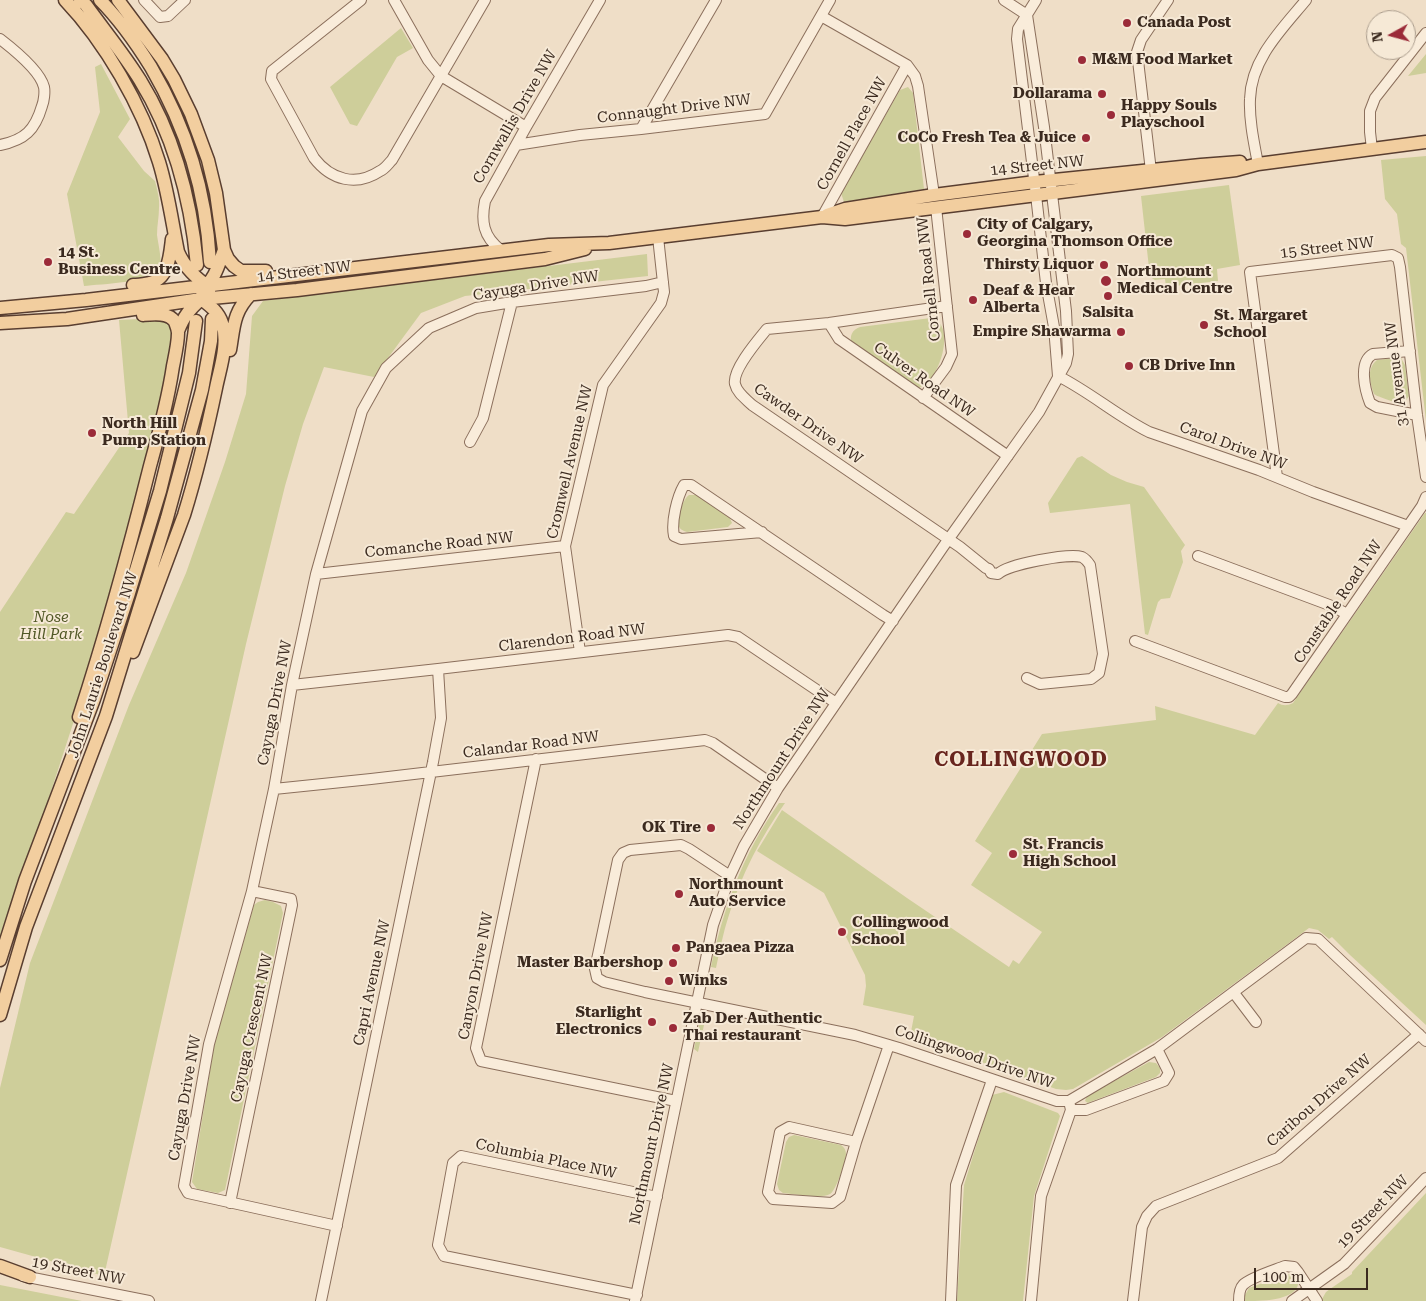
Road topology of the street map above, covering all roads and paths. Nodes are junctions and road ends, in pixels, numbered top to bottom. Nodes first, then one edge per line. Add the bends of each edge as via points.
1 (65, 0) edge
2 (80, 0) edge
3 (100, 0) edge
4 (118, 0) edge
5 (144, 0) edge
6 (185, 0) edge
7 (360, 0) edge
8 (394, 0) edge
9 (485, 0) edge
10 (600, 0) edge
11 (716, 0) edge
12 (830, 0) edge
13 (1004, 0) edge
14 (1036, 0) edge
15 (1168, 0) edge
16 (1306, 0) edge
17 (1027, 15) junction
18 (821, 16) junction
19 (1426, 33) edge
20 (0, 38) edge
21 (908, 65) junction
22 (441, 76) junction
23 (526, 127) junction
24 (641, 129) junction
25 (1426, 142) edge
26 (0, 145) edge
27 (516, 145) junction
28 (1372, 149) junction
29 (1258, 164) junction
30 (1151, 171) junction
31 (1052, 187) junction
32 (1036, 188) junction
33 (935, 201) junction
34 (822, 217) junction
35 (173, 229) junction
36 (658, 237) junction
37 (609, 242) junction
38 (224, 250) junction
39 (501, 250) junction
40 (210, 262) dead end
41 (197, 265) dead end
42 (1400, 267) joint
43 (346, 269) junction
44 (663, 282) junction
45 (215, 287) junction
46 (180, 288) junction
47 (251, 294) junction
48 (198, 296) junction
49 (226, 297) junction
50 (86, 300) junction
51 (512, 302) junction
52 (947, 306) junction
53 (0, 308) edge
54 (104, 314) junction
55 (212, 319) dead end
56 (196, 321) dead end
57 (0, 323) edge
58 (829, 323) junction
59 (178, 331) junction
60 (1410, 352) junction
61 (1058, 376) junction
62 (923, 398) junction
63 (1417, 415) junction
64 (470, 442) dead end
65 (204, 446) junction
66 (1008, 456) junction
67 (1277, 477) junction
68 (1426, 477) edge
69 (1426, 497) edge
70 (1408, 526) junction
71 (762, 532) junction
72 (949, 539) junction
73 (565, 546) junction
74 (1198, 556) dead end
75 (316, 574) junction
76 (1347, 614) junction
77 (893, 621) junction
78 (1135, 641) dead end
79 (580, 652) junction
80 (438, 669) junction
81 (1027, 678) dead end
82 (292, 686) junction
83 (836, 703) junction
84 (106, 716) junction
85 (536, 759) junction
86 (69, 765) junction
87 (431, 772) junction
88 (778, 788) junction
89 (274, 789) junction
90 (730, 876) junction
91 (252, 891) junction
92 (0, 960) edge
93 (1234, 993) junction
94 (696, 1002) junction
95 (0, 1015) edge
96 (1256, 1022) dead end
97 (1422, 1038) edge
98 (889, 1044) junction
99 (1157, 1049) junction
100 (992, 1080) junction
101 (676, 1101) junction
102 (1070, 1105) junction
103 (856, 1142) junction
104 (1426, 1178) edge
105 (657, 1197) junction
106 (230, 1202) junction
107 (337, 1226) junction
108 (0, 1266) edge
109 (0, 1271) edge
110 (0, 1276) edge
111 (30, 1277) junction
112 (1310, 1289) junction
113 (636, 1298) edge
114 (149, 1301) edge
115 (321, 1301) edge
116 (951, 1301) edge
117 (1031, 1301) edge
118 (1133, 1301) edge
119 (1239, 1301) edge
120 (1292, 1301) edge
121 (1317, 1301) edge

1 - 35 main road via 121,77 152,139
2 - 41 main road via 140,80 168,136 187,198
3 - 40 main road via 136,42 184,134 203,198
4 - 38 main road via 162,59 191,114 208,160
5 - 6 street via 160,17 168,16
7 - 22 street via 272,71 271,79 321,167 336,177 349,180 366,178 381,171 392,160
8 - 22 street via 428,60
9 - 22 street
10 - 23 street, Cornwallis Drive NW
11 - 24 street
12 - 18 street, Connaught Drive NW
13 - 17 street
14 - 17 street
15 - 30 street via 1141,40 1138,52
16 - 29 street via 1267,49 1253,76 1250,98
17 - 31 street, Northmount Drive NW
17 - 32 street via 1018,29 1017,39
18 - 21 street
18 - 24 street, Connaught Drive NW via 765,114
19 - 28 street via 1375,98 1370,111
20 - 26 street via 33,69 44,87 41,111 30,132
21 - 33 street, Cornell Road NW via 918,86
21 - 34 street, Cornell Place NW
22 - 23 street
23 - 27 street, Cornwallis Drive NW
24 - 27 street, Connaught Drive NW
25 - 28 main road, 14 Street NW
27 - 39 street, Cornwallis Drive NW via 485,200 483,212 486,232
28 - 29 main road, 14 Street NW
29 - 30 main road, 14 Street NW via 1234,162
29 - 31 main road, 14 Street NW via 1236,170
30 - 31 main road, 14 Street NW
31 - 32 main road, 14 Street NW
31 - 61 street, Northmount Drive NW via 1068,354
32 - 33 main road, 14 Street NW
32 - 61 street
33 - 34 main road, 14 Street NW via 845,219
33 - 52 street, Cornell Road NW
34 - 36 main road, 14 Street NW
35 - 45 main road via 178,252 187,269
35 - 50 main road via 168,262 158,280 118,288
36 - 37 main road, 14 Street NW
36 - 44 street, Cromwell Avenue NW
37 - 39 main road, 14 Street NW
37 - 47 main road, 14 Street NW via 545,259
38 - 43 main road via 228,259 241,271
38 - 45 main road via 215,272
39 - 43 main road, 14 Street NW
42 - 60 street, 31 Avenue NW
42 - 67 street, 15 Street NW via 1398,258 1392,255 1250,272
43 - 45 main road, 14 Street NW
44 - 51 street, Cayuga Drive NW
44 - 73 street, Cromwell Avenue NW via 660,303 603,385
45 - 46 main road, 14 Street NW
45 - 48 main road
45 - 49 main road
46 - 48 main road
46 - 50 main road, 14 Street NW
47 - 49 main road, 14 Street NW
47 - 65 main road via 238,310 224,388 211,434
48 - 49 main road, 14 Street NW
48 - 54 main road, 14 Street NW via 180,302
48 - 59 main road
48 - 65 main road via 215,309 224,332 223,354
50 - 53 main road, 14 Street NW
51 - 64 street via 483,418
51 - 75 street, Cayuga Drive NW via 476,308 429,328 386,368 362,411
52 - 58 street, Cawder Drive NW
52 - 62 street, Cornell Road NW via 952,354
54 - 57 main road, 14 Street NW
54 - 59 main road via 119,318 164,315 171,317
55 - 84 main road, John Laurie Boulevard NW via 207,364 194,422
56 - 86 main road, John Laurie Boulevard NW via 189,373 160,491 94,699
58 - 62 street, Culver Road NW via 839,339
58 - 72 street, Cawder Drive NW via 766,329 737,370 734,383 740,394 752,406
59 - 86 main road via 168,398 126,561 73,736
60 - 63 street, 31 Avenue NW
60 - 63 street via 1368,357 1365,362 1366,384 1370,403
61 - 66 street, Northmount Drive NW via 1044,404
61 - 67 street, Carol Drive NW via 1149,432
62 - 66 street, Culver Road NW
63 - 68 street, 31 Avenue NW
65 - 84 main road via 184,515
66 - 72 street, Northmount Drive NW
67 - 70 street, Carol Drive NW
69 - 70 street
70 - 76 street, Constable Road NW
71 - 71 street via 681,539 674,536 672,527 680,491 684,485 692,485
71 - 77 street
72 - 77 street, Northmount Drive NW
72 - 81 street, Cawder Drive NW via 991,573 998,574 1019,564 1070,556 1081,557 1090,565 1103,654 1099,674 1091,679 1040,684
73 - 75 street, Comanche Road NW
73 - 79 street, Cromwell Avenue NW
74 - 76 street
75 - 82 street, Cayuga Drive NW
76 - 78 street, Constable Road NW via 1289,697
77 - 83 street, Northmount Drive NW
79 - 80 street, Clarendon Road NW
79 - 83 street, Clarendon Road NW via 728,634 738,637
80 - 82 street, Clarendon Road NW
80 - 87 street, Capri Avenue NW via 441,718
82 - 89 street, Cayuga Drive NW
83 - 88 street, Northmount Drive NW
84 - 95 main road, John Laurie Boulevard NW via 26,927
85 - 87 street, Calandar Road NW
85 - 88 street, Calandar Road NW via 705,740
85 - 101 street, Canyon Drive NW via 476,1048 481,1061
86 - 92 main road, John Laurie Boulevard NW via 25,881
87 - 89 street, Calandar Road NW
87 - 107 street, Capri Avenue NW
88 - 90 street, Northmount Drive NW
89 - 91 street, Cayuga Drive NW
90 - 94 street, Northmount Drive NW via 713,925
90 - 94 street, Collingwood Drive NW via 681,846 630,850 622,853 618,860 596,969 597,978
91 - 106 street, Cayuga Crescent NW via 291,899 292,905
91 - 106 street, Cayuga Drive NW via 209,1044 184,1186 188,1193
93 - 96 street
93 - 97 street, Collingwood Drive NW via 1306,938 1318,939
93 - 99 street, Collingwood Drive NW
94 - 98 street, Collingwood Drive NW
94 - 101 street, Northmount Drive NW
97 - 118 street, Caribou Drive NW via 1278,1158 1156,1206 1142,1227
98 - 100 street, Collingwood Drive NW
98 - 103 street
99 - 102 street, Collingwood Drive NW
99 - 102 street via 1169,1074 1164,1081 1086,1110
100 - 102 street, Collingwood Drive NW
100 - 116 street via 956,1185
101 - 105 street, Northmount Drive NW
102 - 117 street via 1042,1196
103 - 103 street via 789,1127 780,1132 768,1192 774,1199 832,1203 840,1197
104 - 112 street, 19 Street NW via 1344,1264
105 - 113 street, Northmount Drive NW
105 - 113 street, Columbia Place NW via 461,1156 452,1163 438,1245 444,1256
106 - 107 street, Cayuga Drive NW
107 - 115 street, Capri Avenue NW
108 - 111 main road
109 - 111 street, 19 Street NW
110 - 111 main road
111 - 114 street, 19 Street NW
112 - 119 street via 1294,1267 1285,1266 1243,1284
112 - 120 street, 19 Street NW
112 - 121 street

